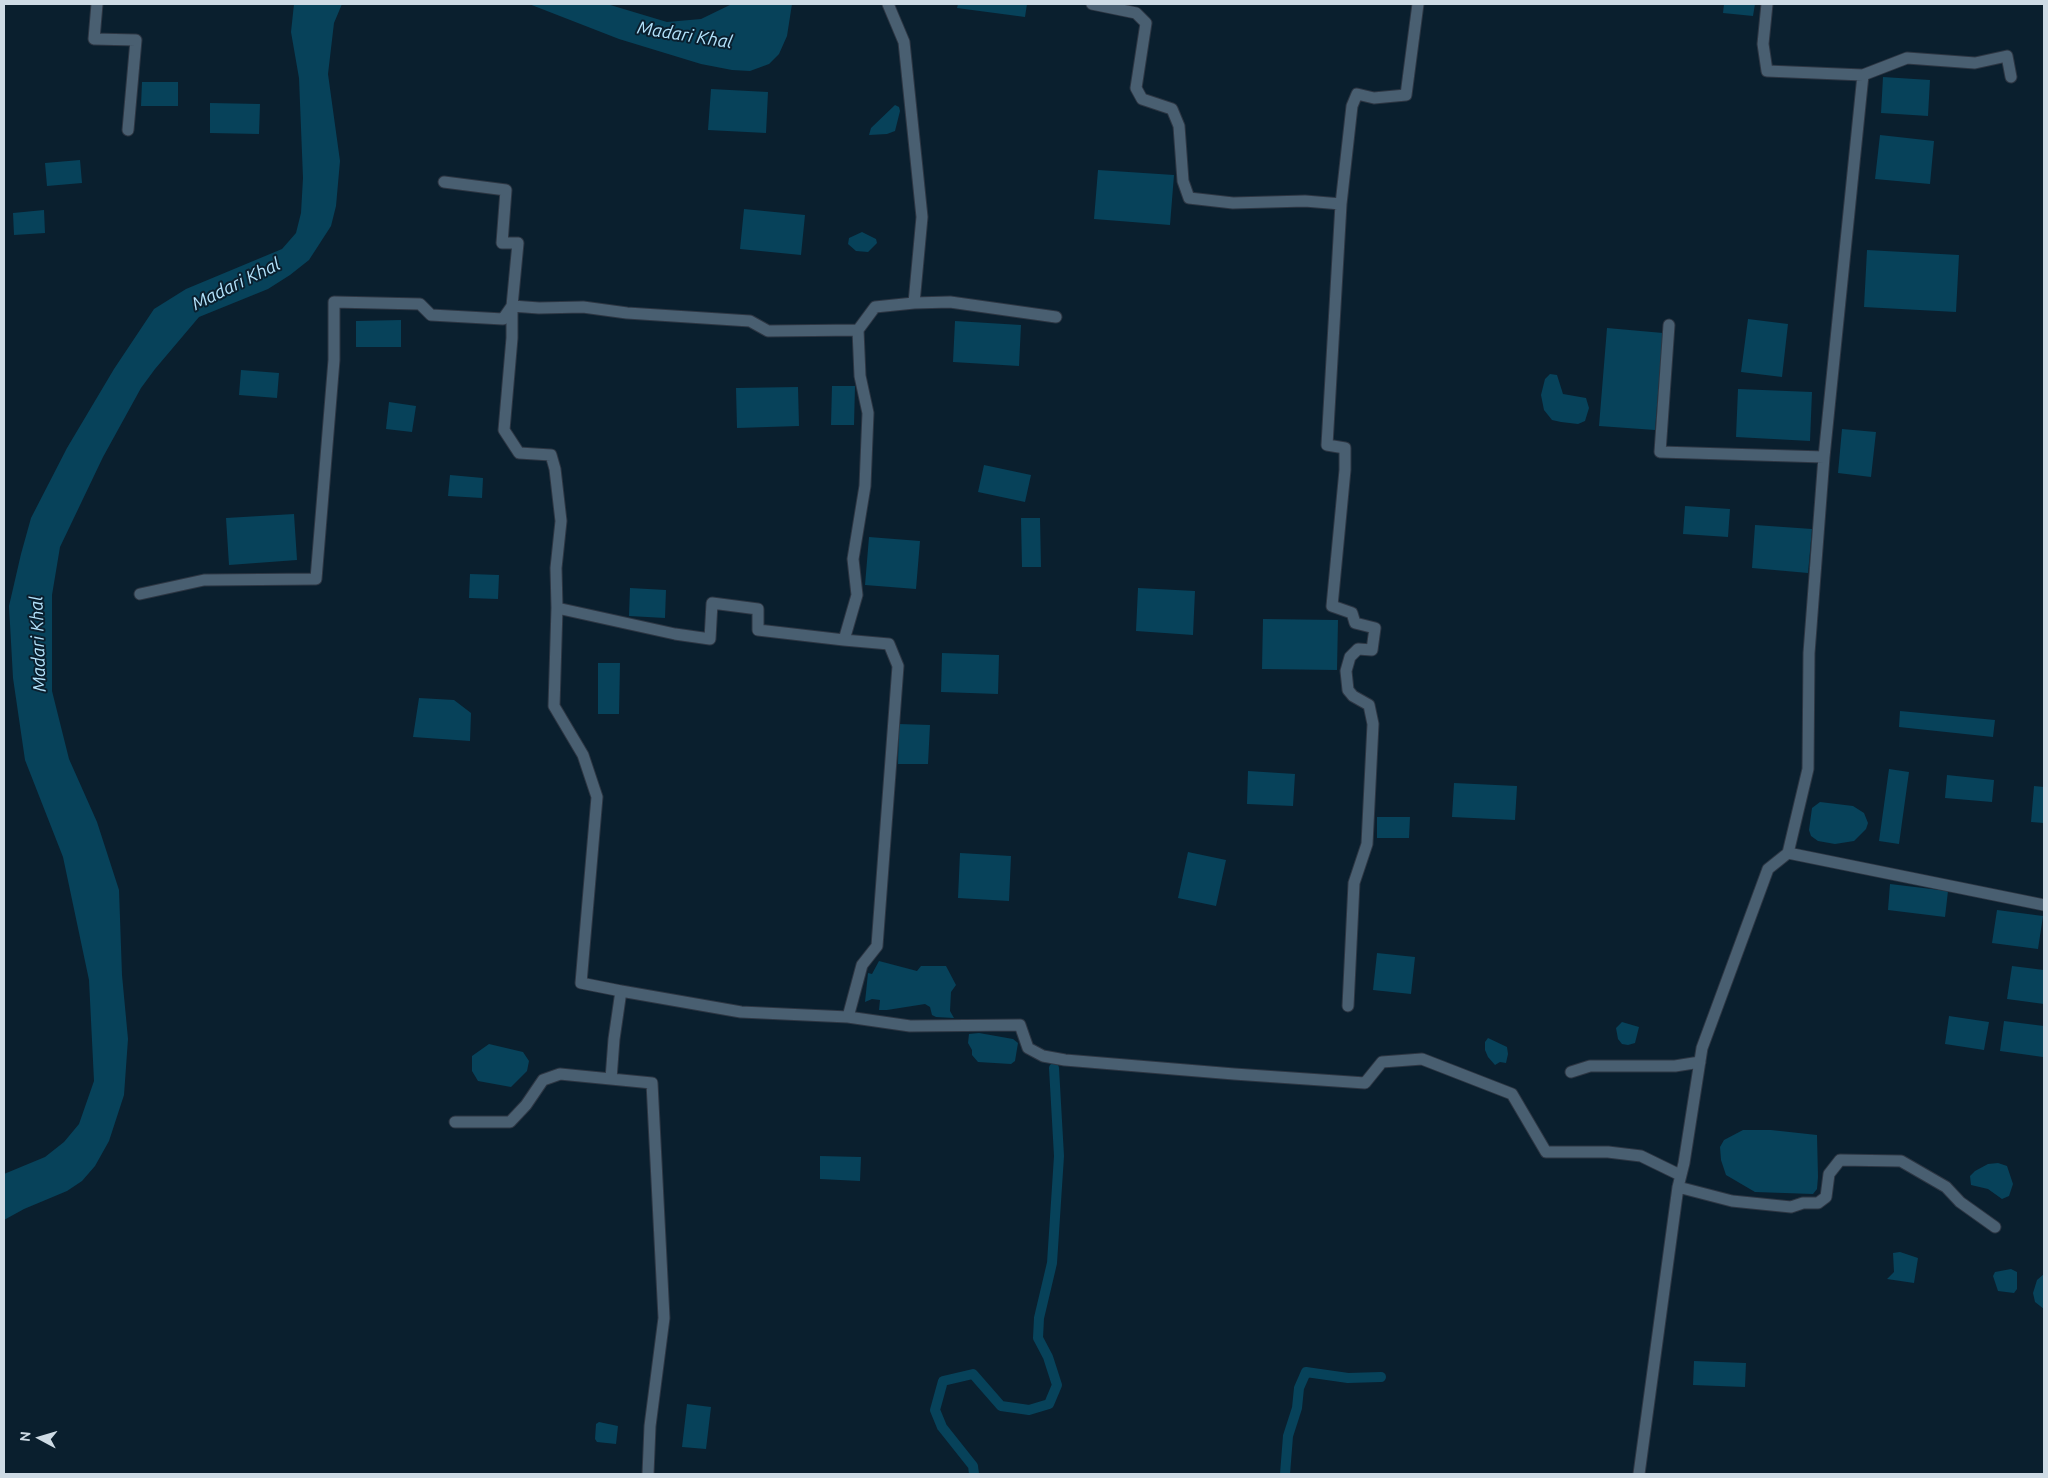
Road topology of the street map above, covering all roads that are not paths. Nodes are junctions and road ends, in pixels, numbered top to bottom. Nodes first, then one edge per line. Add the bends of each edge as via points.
1 (97, 4) edge
2 (888, 4) edge
3 (1092, 4) edge
4 (1418, 4) edge
5 (1767, 4) edge
6 (1862, 75) junction
7 (2011, 77) dead end
8 (128, 130) dead end
9 (444, 182) dead end
10 (1341, 204) junction
11 (914, 303) junction
12 (512, 306) junction
13 (1056, 317) dead end
14 (1669, 325) dead end
15 (858, 330) junction
16 (1824, 457) junction
17 (140, 594) dead end
18 (557, 608) junction
19 (844, 640) junction
20 (1788, 853) junction
21 (2044, 905) edge
22 (621, 991) junction
23 (1348, 1006) dead end
24 (848, 1017) junction
25 (1700, 1062) junction
26 (1571, 1072) dead end
27 (611, 1079) junction
28 (455, 1122) dead end
29 (1679, 1181) junction
30 (1995, 1227) dead end
31 (648, 1474) edge
32 (1638, 1474) edge

1 - 8 street via 94,39 136,40
2 - 11 street via 904,42 922,217
3 - 10 street via 1136,13 1146,23 1136,88 1142,99 1172,109 1179,126 1183,181 1189,198 1233,203 1305,201
4 - 10 street via 1406,95 1374,98 1357,94 1352,106
5 - 6 street via 1762,44 1767,72
6 - 7 street via 1907,58 1975,63 2008,56
6 - 16 street
9 - 12 street via 506,190 502,243 518,243
10 - 23 street via 1327,444 1345,448 1345,470 1332,606 1352,613 1355,623 1375,628 1372,650 1358,649 1350,657 1346,671 1348,690 1369,705 1373,724 1366,844 1354,883
11 - 13 street via 950,302
11 - 15 street via 875,307
12 - 15 street via 583,307 750,321 768,331
12 - 17 street via 503,319 431,315 420,304 334,302 334,360 316,579 204,580
12 - 18 street via 504,430 519,453 551,455 561,521 556,568
14 - 16 street via 1660,452
15 - 19 street via 860,376 868,413 865,486 853,559 857,595
16 - 20 street via 1809,653 1808,769
18 - 19 street via 675,634 710,638 712,602 758,609 758,630
18 - 22 street via 554,706 583,755 597,796 581,982
19 - 24 street via 889,644 898,666 878,946 862,965
20 - 21 street
20 - 25 street via 1768,870 1702,1048
22 - 24 street via 741,1012
22 - 27 street
24 - 29 street via 910,1026 1020,1025 1028,1048 1043,1056 1234,1074 1365,1083 1382,1062 1422,1059 1512,1094 1546,1152 1608,1152 1641,1156
25 - 26 street via 1675,1066 1590,1066
25 - 29 street
27 - 28 street via 560,1074 543,1080 510,1122
27 - 31 street via 652,1083 664,1318 650,1426
29 - 30 street via 1732,1201 1791,1207 1818,1203 1826,1197 1829,1174 1840,1160 1901,1161 1946,1187 1960,1202
29 - 32 street

